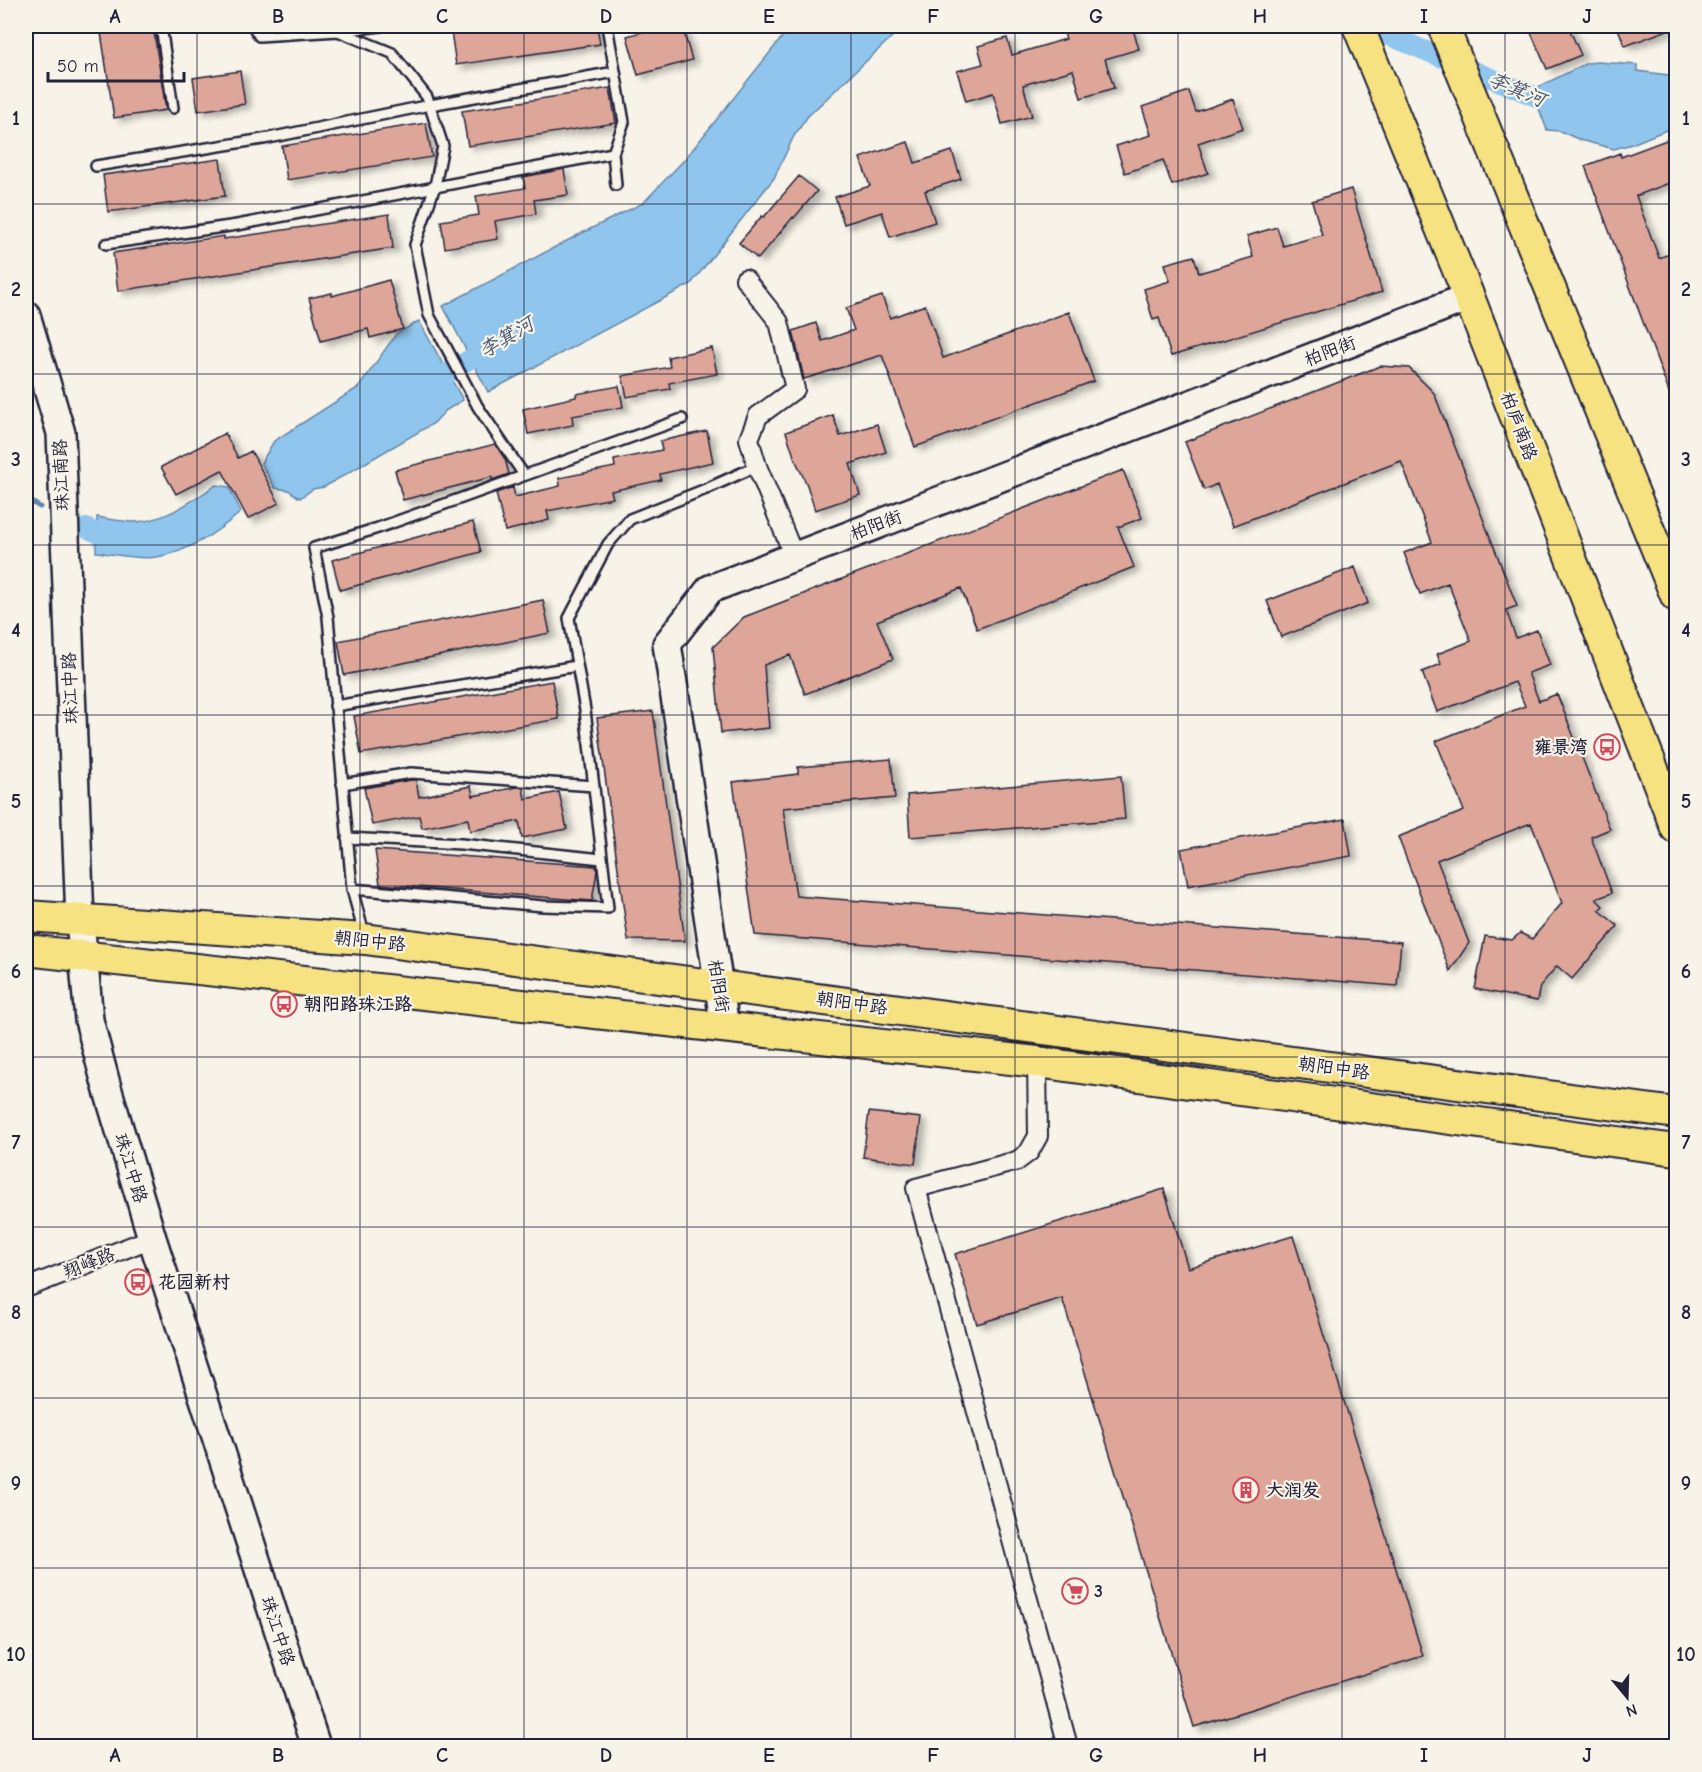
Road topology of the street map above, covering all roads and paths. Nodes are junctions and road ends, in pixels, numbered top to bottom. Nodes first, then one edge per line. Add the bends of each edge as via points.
1 (161, 26) edge
2 (253, 26) edge
3 (381, 26) edge
4 (607, 26) edge
5 (1358, 26) edge
6 (1443, 26) edge
7 (338, 32) junction
8 (615, 72) junction
9 (430, 105) junction
10 (173, 108) dead end
11 (613, 153) junction
12 (96, 166) dead end
13 (616, 185) dead end
14 (435, 186) junction
15 (106, 244) dead end
16 (745, 279) dead end
17 (1469, 297) junction
18 (26, 315) edge
19 (682, 419) dead end
20 (757, 466) junction
21 (524, 475) junction
22 (794, 556) junction
23 (65, 567) joint
24 (1677, 596) edge
25 (577, 666) junction
26 (335, 706) junction
27 (342, 784) junction
28 (594, 786) junction
29 (1677, 828) edge
30 (347, 838) junction
31 (602, 859) junction
32 (352, 889) junction
33 (26, 916) edge
34 (80, 920) junction
35 (365, 939) junction
36 (26, 950) edge
37 (82, 956) junction
38 (719, 986) junction
39 (725, 1027) junction
40 (1037, 1062) junction
41 (1675, 1112) edge
42 (1677, 1150) edge
43 (152, 1238) junction
44 (26, 1288) edge
45 (316, 1746) edge
46 (1068, 1746) edge

1 - 10 lane
2 - 7 lane via 260,36
3 - 7 lane
4 - 8 lane
5 - 17 main road, 柏庐南路
6 - 24 main road
7 - 9 lane via 392,53 428,97
8 - 9 lane
8 - 11 lane via 624,122
9 - 12 lane via 269,138
9 - 14 lane via 443,146
11 - 13 lane
11 - 14 lane
14 - 15 lane via 237,225
14 - 21 lane via 415,245 429,315 476,402
16 - 20 street via 779,322 795,389 758,416 748,439
17 - 22 street, 柏阳街
17 - 29 main road, 柏庐南路
18 - 23 street, 珠江南路 via 61,433
19 - 21 lane
20 - 22 street
20 - 25 lane via 630,519 608,544 569,618
21 - 26 lane via 314,548 328,617
22 - 38 street, 柏阳街 via 710,589 667,644
23 - 34 street, 珠江中路
25 - 26 lane
25 - 28 lane
26 - 27 lane
27 - 28 lane via 411,773
27 - 30 lane
28 - 31 lane
30 - 31 lane via 461,844
30 - 32 lane
31 - 32 lane via 608,909
32 - 35 lane
33 - 34 main road, 朝阳中路
34 - 35 main road, 朝阳中路
34 - 37 street, 珠江中路
35 - 38 main road, 朝阳中路
36 - 37 main road, 朝阳中路
37 - 39 main road, 朝阳中路
37 - 43 street, 珠江中路 via 89,1020
38 - 39 street, 柏阳街
38 - 41 main road, 朝阳中路
39 - 40 main road, 朝阳中路
40 - 42 main road, 朝阳中路
40 - 46 street via 1038,1136 1029,1152 1017,1161 916,1188
43 - 44 street, 翔峰路
43 - 45 street, 珠江中路

